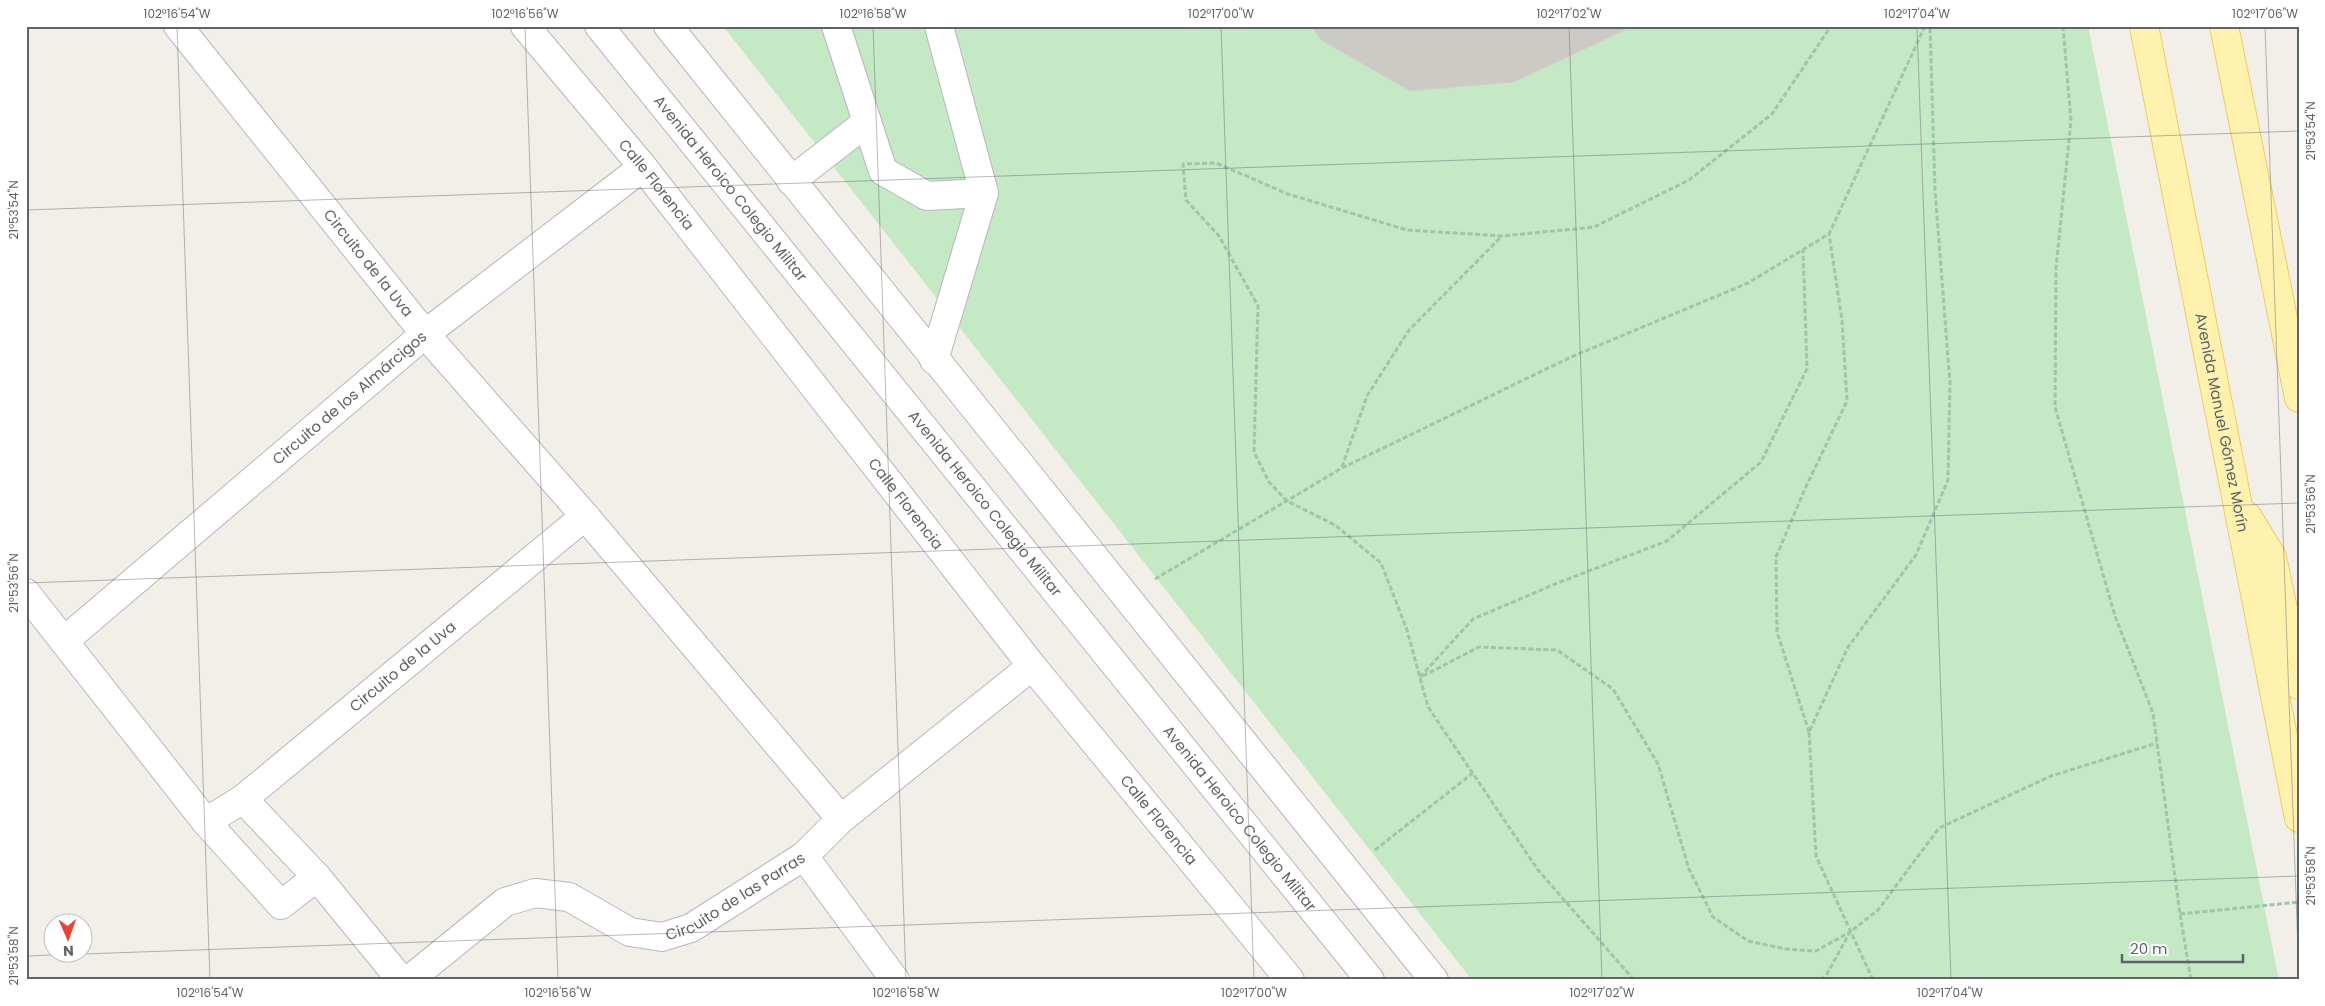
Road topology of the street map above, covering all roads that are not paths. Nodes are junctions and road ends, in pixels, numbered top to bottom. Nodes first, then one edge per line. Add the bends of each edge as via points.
1 (178, 26) edge
2 (525, 26) edge
3 (599, 26) edge
4 (668, 26) edge
5 (836, 26) edge
6 (939, 26) edge
7 (2144, 26) edge
8 (2224, 26) edge
9 (867, 122) junction
10 (643, 167) junction
11 (791, 181) junction
12 (984, 193) junction
13 (426, 334) junction
14 (934, 360) junction
15 (2299, 398) edge
16 (2238, 502) junction
17 (585, 516) junction
18 (26, 593) edge
19 (64, 641) junction
20 (1032, 666) junction
21 (2299, 685) edge
22 (243, 799) junction
23 (2299, 818) edge
24 (841, 819) junction
25 (206, 822) junction
26 (804, 856) junction
27 (317, 878) junction
28 (402, 980) edge
29 (409, 980) edge
30 (895, 980) edge
31 (1290, 980) edge
32 (1370, 980) edge
33 (1434, 980) edge

1 - 13 street, Circuito de la Uva
2 - 10 street, Calle Florencia
3 - 32 street, Avenida Heroico Colegio Militar
4 - 11 street
5 - 9 street
6 - 12 street
7 - 16 main road, Avenida Manuel Gómez Morín
8 - 15 main road
9 - 11 street
9 - 12 street via 883,171 927,196
10 - 13 street, Circuito de los Almárcigos
10 - 20 street, Calle Florencia
11 - 14 street
12 - 14 street
13 - 17 street, Circuito de la Uva
13 - 19 street, Circuito de los Almárcigos
14 - 33 street
16 - 21 main road via 2272,558
16 - 23 main road, Avenida Manuel Gómez Morín
17 - 22 street, Circuito de la Uva
17 - 24 street, Circuito de la Uva
18 - 19 street
19 - 25 street
20 - 24 street, Circuito de las Parras
20 - 31 street, Calle Florencia
22 - 25 street, Circuito de la Uva
22 - 27 street
24 - 26 street, Circuito de las Parras
25 - 27 street via 281,905
26 - 29 street, Circuito de las Parras via 691,928 662,937 630,932 569,897 535,893 506,902
26 - 30 street
27 - 28 street

